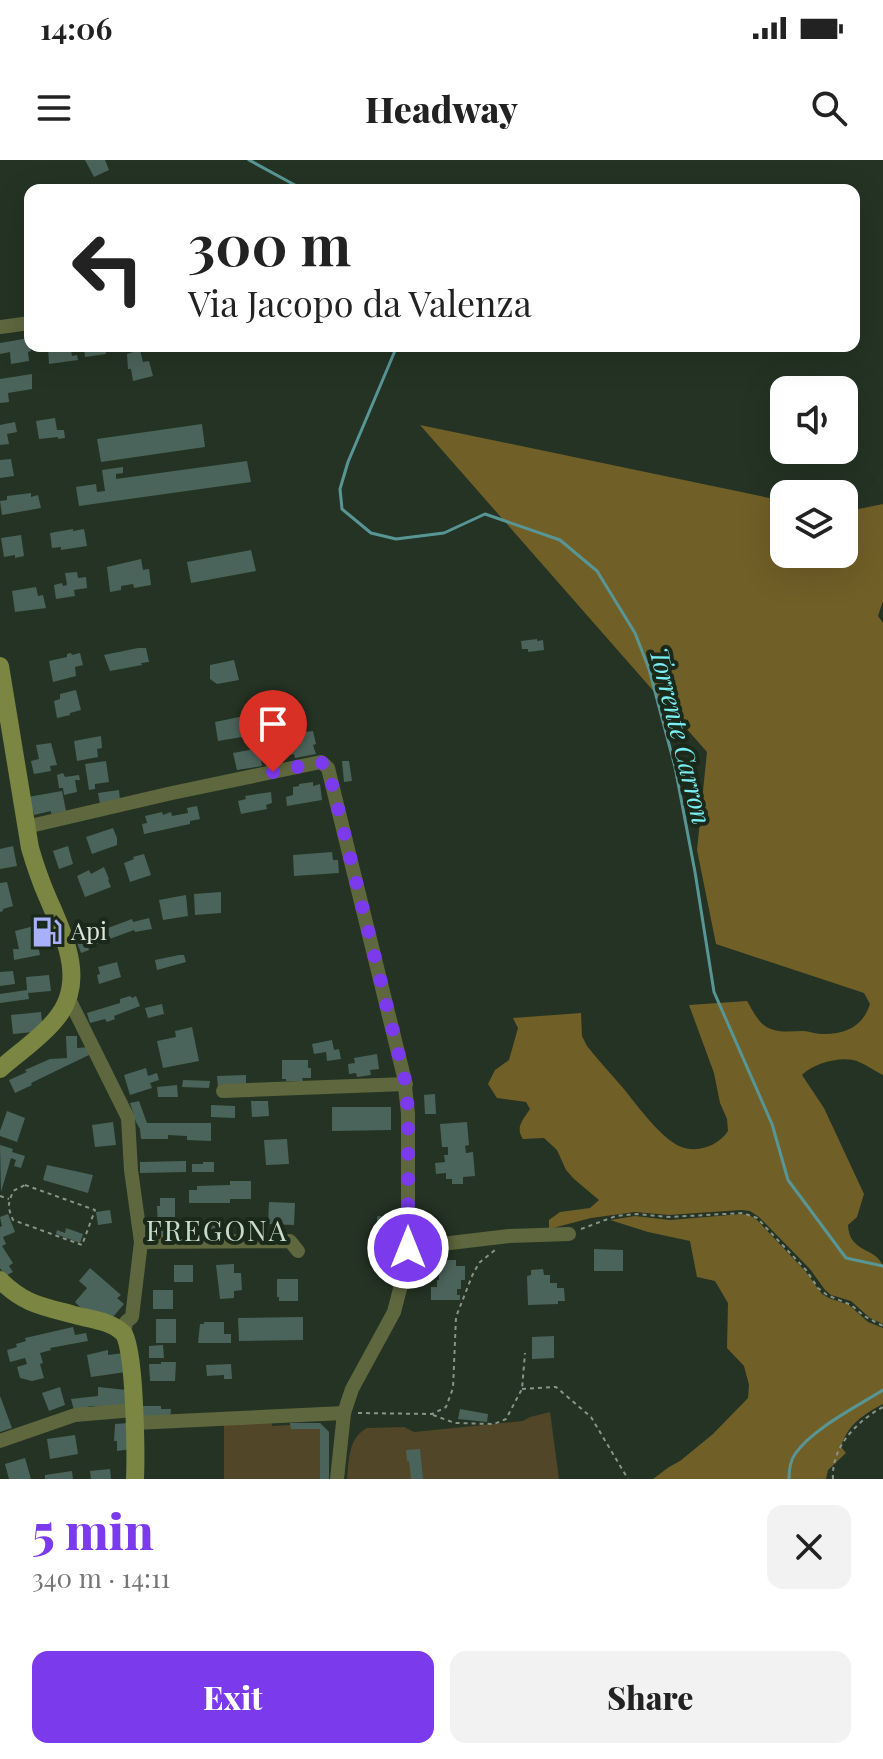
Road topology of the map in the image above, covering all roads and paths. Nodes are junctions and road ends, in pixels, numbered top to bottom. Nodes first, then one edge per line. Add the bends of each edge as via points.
1 (24, 324) edge
2 (0, 327) edge
3 (0, 666) edge
4 (26, 827) junction
5 (68, 997) junction
6 (0, 1069) edge
7 (406, 1084) junction
8 (223, 1091) dead end
9 (0, 1196) edge
10 (10, 1199) junction
11 (569, 1234) joint
12 (141, 1242) junction
13 (499, 1246) dead end
14 (298, 1251) dead end
15 (408, 1253) junction
16 (0, 1280) edge
17 (883, 1326) edge
18 (124, 1334) junction
19 (525, 1353) dead end
20 (522, 1389) junction
21 (883, 1407) edge
22 (344, 1413) junction
23 (432, 1414) junction
24 (134, 1417) junction
25 (0, 1441) edge
26 (135, 1479) edge
27 (337, 1479) edge
28 (628, 1479) edge
29 (833, 1479) edge

1 - 2 street
3 - 4 main road
4 - 5 main road via 36,870 66,941 72,986
4 - 7 street via 321,762 328,768
5 - 6 main road via 56,1019
5 - 12 street via 128,1118
7 - 8 street
7 - 15 street
9 - 10 path
10 - 10 path via 13,1220 82,1245 95,1210 25,1185
11 - 15 street via 509,1236
11 - 17 path via 616,1216 743,1213 757,1218 818,1288
12 - 14 street via 290,1241
12 - 18 street via 132,1317
13 - 23 path via 479,1263 464,1294 456,1317 453,1388 446,1407
15 - 22 street via 394,1312
16 - 18 main road via 31,1303 105,1323
18 - 24 main road
19 - 20 path
20 - 23 path via 506,1419 494,1424 455,1423
20 - 28 path via 556,1387 591,1417
21 - 29 path via 848,1433
22 - 23 path
22 - 24 street
22 - 27 street
24 - 25 street via 75,1415
24 - 26 main road

